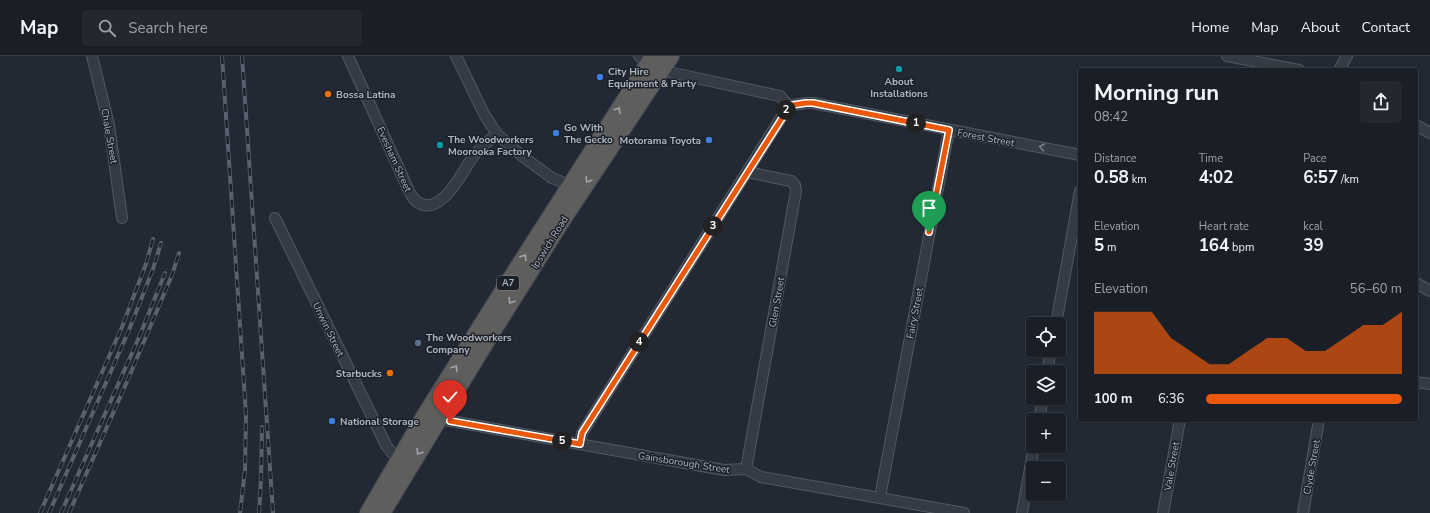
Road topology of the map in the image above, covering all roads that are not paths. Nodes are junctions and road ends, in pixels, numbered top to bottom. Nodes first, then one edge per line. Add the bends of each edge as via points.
1 (92, 56) edge
2 (348, 56) edge
3 (456, 56) edge
4 (1227, 56) edge
5 (1347, 56) edge
6 (655, 60) edge
7 (1289, 68) edge
8 (1340, 68) edge
9 (786, 106) junction
10 (1418, 126) edge
11 (949, 130) junction
12 (1430, 133) edge
13 (497, 134) junction
14 (1078, 154) edge
15 (747, 172) junction
16 (570, 185) junction
17 (1078, 202) edge
18 (122, 218) dead end
19 (275, 218) dead end
20 (1418, 284) edge
21 (1430, 291) edge
22 (1057, 317) edge
23 (1418, 382) edge
24 (1430, 384) edge
25 (433, 417) junction
26 (1180, 422) edge
27 (1319, 422) edge
28 (580, 444) junction
29 (1033, 453) edge
30 (399, 459) junction
31 (746, 469) junction
32 (880, 497) junction
33 (929, 510) edge
34 (368, 513) edge
35 (382, 513) edge
36 (964, 513) edge
37 (1022, 513) edge
38 (1163, 513) edge
39 (1303, 513) edge

1 - 18 street, Chale Street via 109,125
2 - 13 street, Evesham Street via 415,201 423,205 442,200 472,157
3 - 13 street via 484,114
4 - 7 street
5 - 8 street
6 - 9 street via 673,73 776,95 783,98
16 -> 6 highway, Ipswich Road / A7
6 -> 25 highway, Ipswich Road / A7 via 565,216 488,337
9 - 11 street, Forest Street via 813,103
9 - 15 street via 784,115
10 - 12 street
14 -> 11 street, Forest Street
11 - 32 street, Fairy Street
13 - 16 street via 552,178
15 - 28 street via 582,433
15 - 31 street, Glen Street via 791,181 796,191
25 -> 16 highway, Ipswich Road / A7
17 - 22 street
19 - 30 street, Unwin Street via 386,445
20 - 21 street
23 - 24 street
25 - 28 street, Gainsborough Street
25 - 30 highway, Ipswich Road / A7
25 -> 35 highway, Ipswich Road / A7
26 - 38 street, Vale Street
27 - 39 street, Clyde Street
28 - 31 street, Gainsborough Street via 724,470
29 - 37 street
30 - 34 highway, Ipswich Road / A7
31 - 32 street, Gainsborough Street via 760,477
32 - 33 street, Gainsborough Street
33 - 36 street, Gainsborough Street

